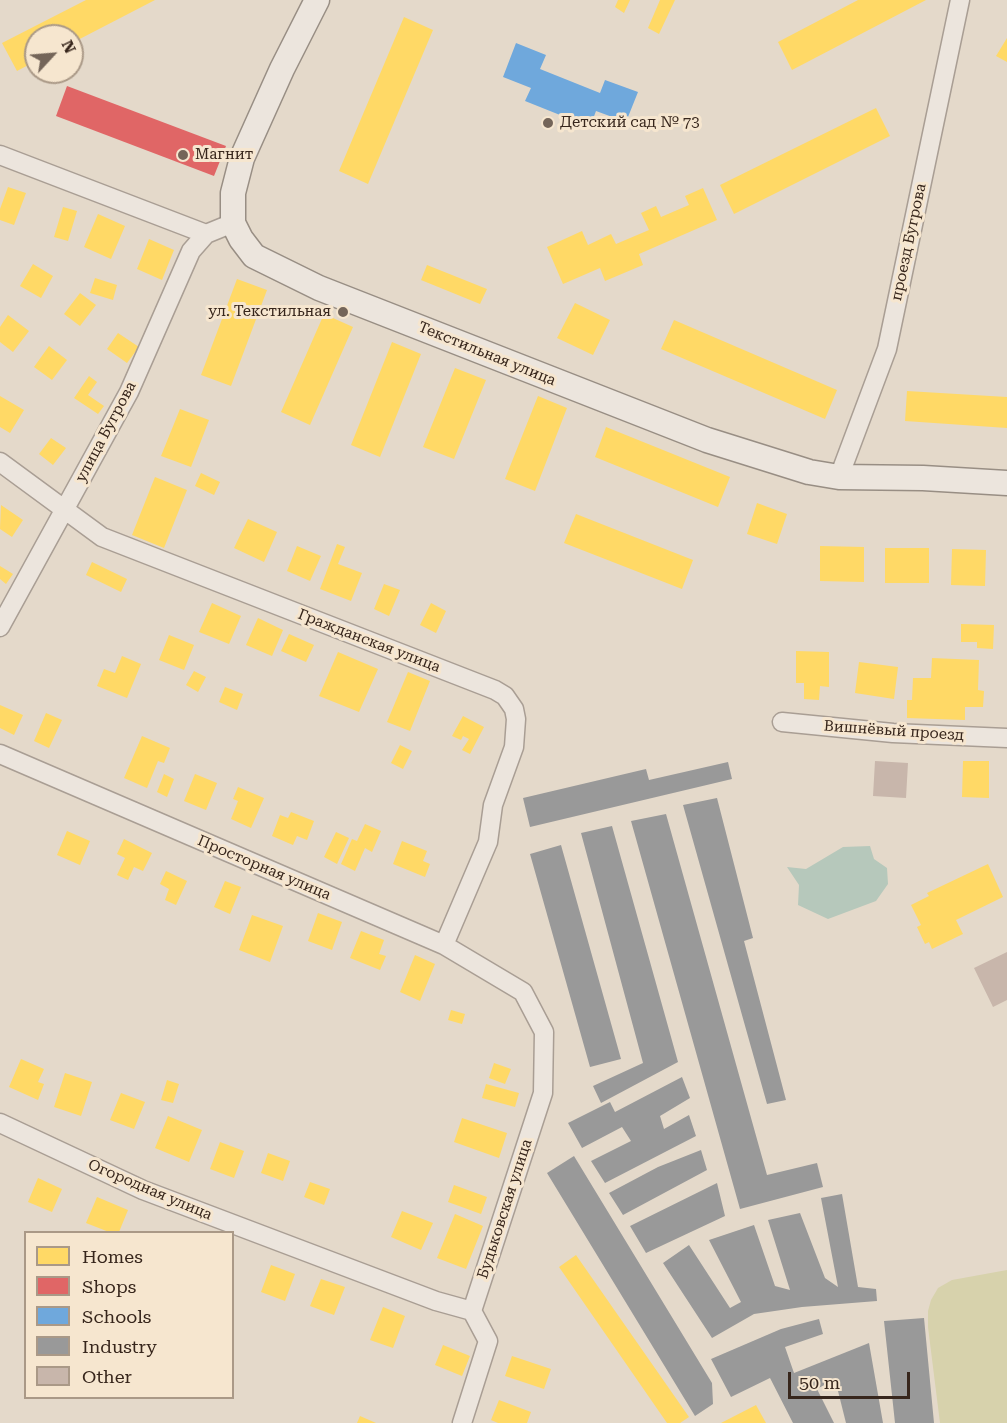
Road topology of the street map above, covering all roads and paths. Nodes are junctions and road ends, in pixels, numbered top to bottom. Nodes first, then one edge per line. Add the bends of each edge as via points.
1 (317, 0) edge
2 (960, 0) edge
3 (0, 155) edge
4 (233, 223) junction
5 (206, 234) junction
6 (0, 462) edge
7 (838, 477) junction
8 (1007, 483) edge
9 (64, 510) junction
10 (0, 627) edge
11 (782, 722) dead end
12 (1007, 738) edge
13 (0, 754) edge
14 (444, 945) junction
15 (523, 992) joint
16 (0, 1123) edge
17 (472, 1311) junction
18 (462, 1423) edge

1 - 4 street via 242,158 233,193
2 - 7 street, проезд Бугрова via 887,349
3 - 5 street
4 - 5 street
4 - 7 street, Текстильная улица via 254,256 319,288 707,440 809,472
5 - 9 street, улица Бугрова via 191,251 129,392
6 - 9 street, Гражданская улица
7 - 8 street, Текстильная улица
9 - 10 street, улица Бугрова
9 - 14 street, Гражданская улица via 102,537 505,696 516,719 514,747 493,805 488,842
11 - 12 street, Вишнёвый проезд via 893,733
13 - 14 street, Просторная улица
14 - 15 street, Просторная улица
15 - 17 street, Будьковская улица via 544,1032 543,1093
16 - 17 street, Огородная улица via 143,1190 436,1301
17 - 18 street via 488,1341

